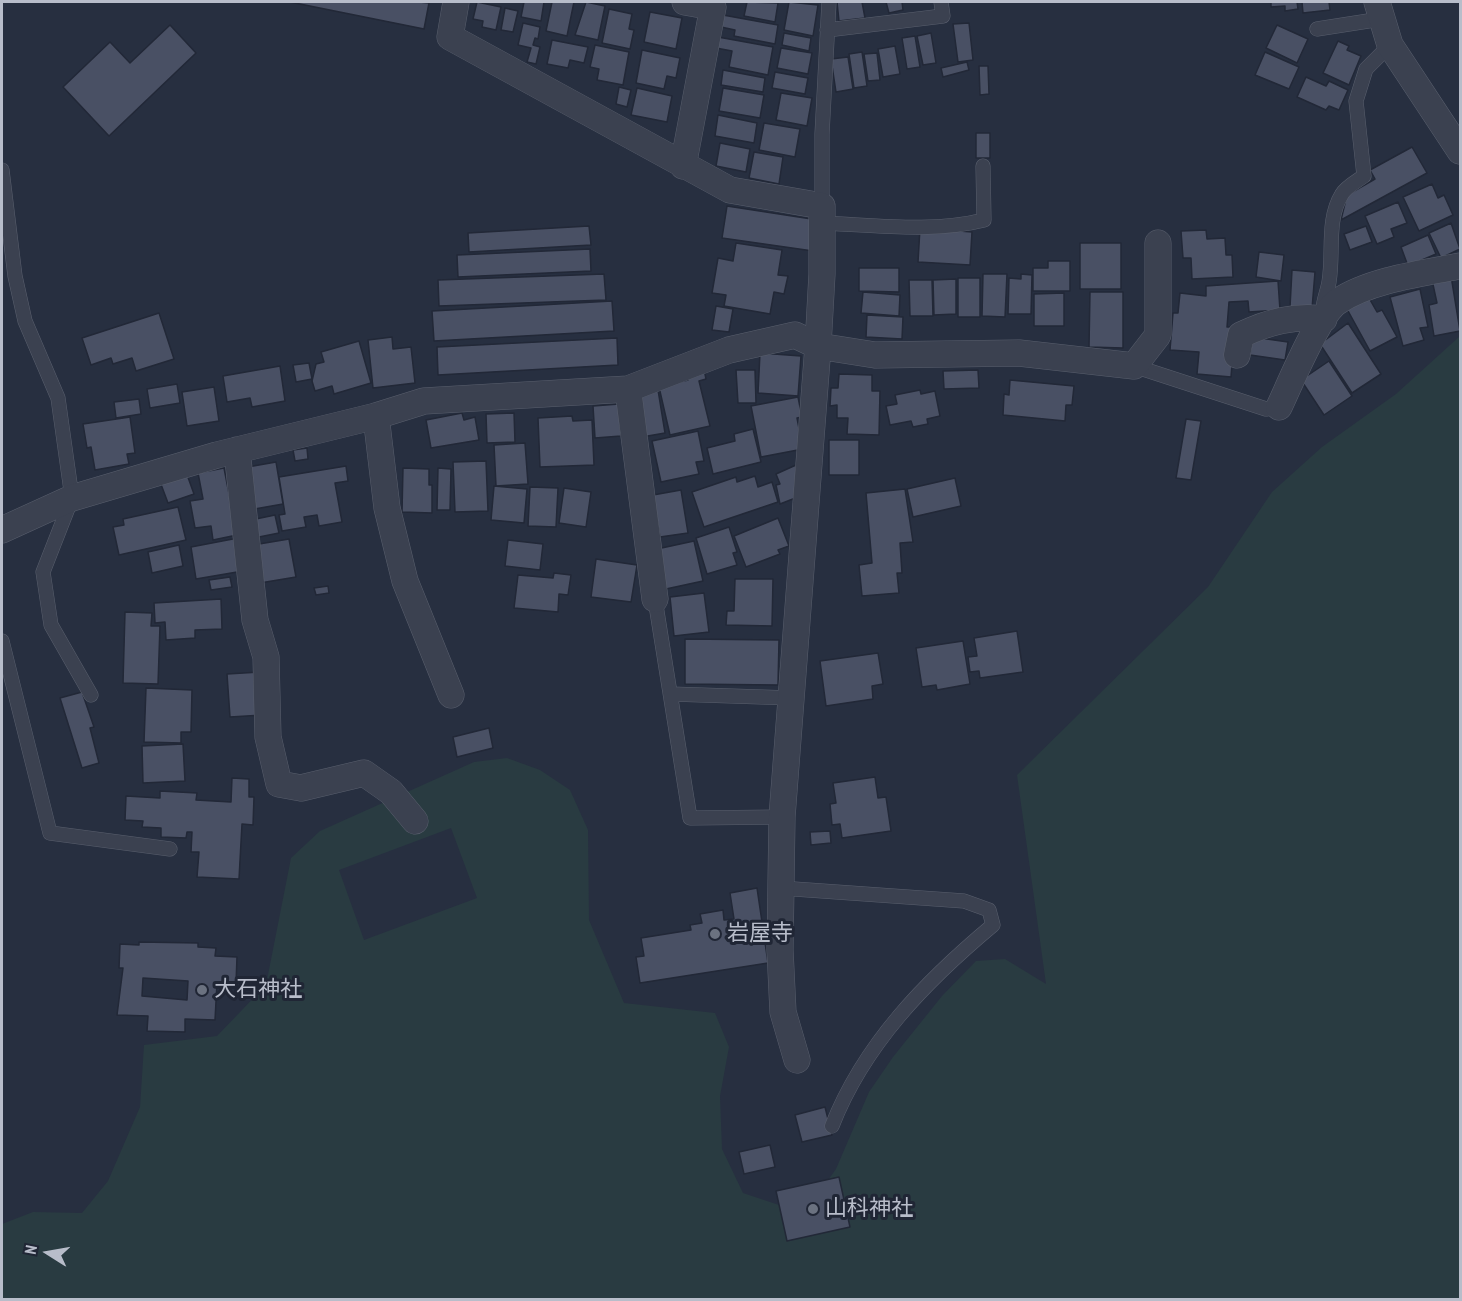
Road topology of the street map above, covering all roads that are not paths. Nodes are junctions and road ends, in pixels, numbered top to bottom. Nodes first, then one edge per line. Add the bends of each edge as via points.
1 (456, 2) edge
2 (685, 2) edge
3 (830, 2) edge
4 (941, 2) edge
5 (1379, 10) edge
6 (1317, 29) dead end
7 (827, 30) junction
8 (1390, 45) junction
9 (1461, 151) edge
10 (683, 165) junction
11 (983, 166) dead end
12 (2, 170) edge
13 (822, 214) junction
14 (1158, 243) dead end
15 (1461, 266) edge
16 (1324, 319) junction
17 (818, 346) junction
18 (1237, 355) dead end
19 (1134, 366) junction
20 (628, 389) junction
21 (1279, 407) joint
22 (376, 416) junction
23 (237, 450) junction
24 (72, 498) junction
25 (2, 530) edge
26 (655, 599) joint
27 (2, 640) edge
28 (671, 694) junction
29 (91, 695) dead end
30 (451, 695) dead end
31 (792, 698) junction
32 (782, 817) junction
33 (415, 821) dead end
34 (170, 849) dead end
35 (780, 888) junction
36 (797, 1060) dead end
37 (832, 1126) dead end

1 - 10 street via 450,37
2 - 10 street via 713,7
3 - 7 lane
4 - 7 lane via 943,16
5 - 6 lane
5 - 8 street
7 - 13 lane
8 - 9 street
8 - 16 lane via 1366,69 1356,100 1364,176 1342,193 1336,211 1331,229 1329,284 1322,303
10 - 13 street via 730,190
11 - 13 lane via 984,220 917,226
12 - 24 lane via 15,276 26,321 58,398
13 - 17 street
14 - 19 street via 1158,335
15 - 16 street via 1386,281 1336,303
16 - 18 street via 1281,320 1241,335
16 - 21 street
17 - 19 street via 875,355 1019,353
17 - 20 street via 795,335 740,348
17 - 31 street
19 - 21 lane via 1266,409
20 - 22 street via 424,401
20 - 26 street
22 - 23 street
22 - 30 street via 387,508 405,581
23 - 24 street
23 - 33 street via 255,620 266,657 268,737 279,784 301,788 364,773 391,792
24 - 25 street
24 - 29 lane via 43,572 51,625
26 - 28 lane
27 - 34 lane via 50,832
28 - 31 lane
28 - 32 lane via 690,818
31 - 32 street
32 - 35 street
35 - 36 street via 783,1012
35 - 37 lane via 964,901 989,910 993,925 957,954 886,1030 846,1089

